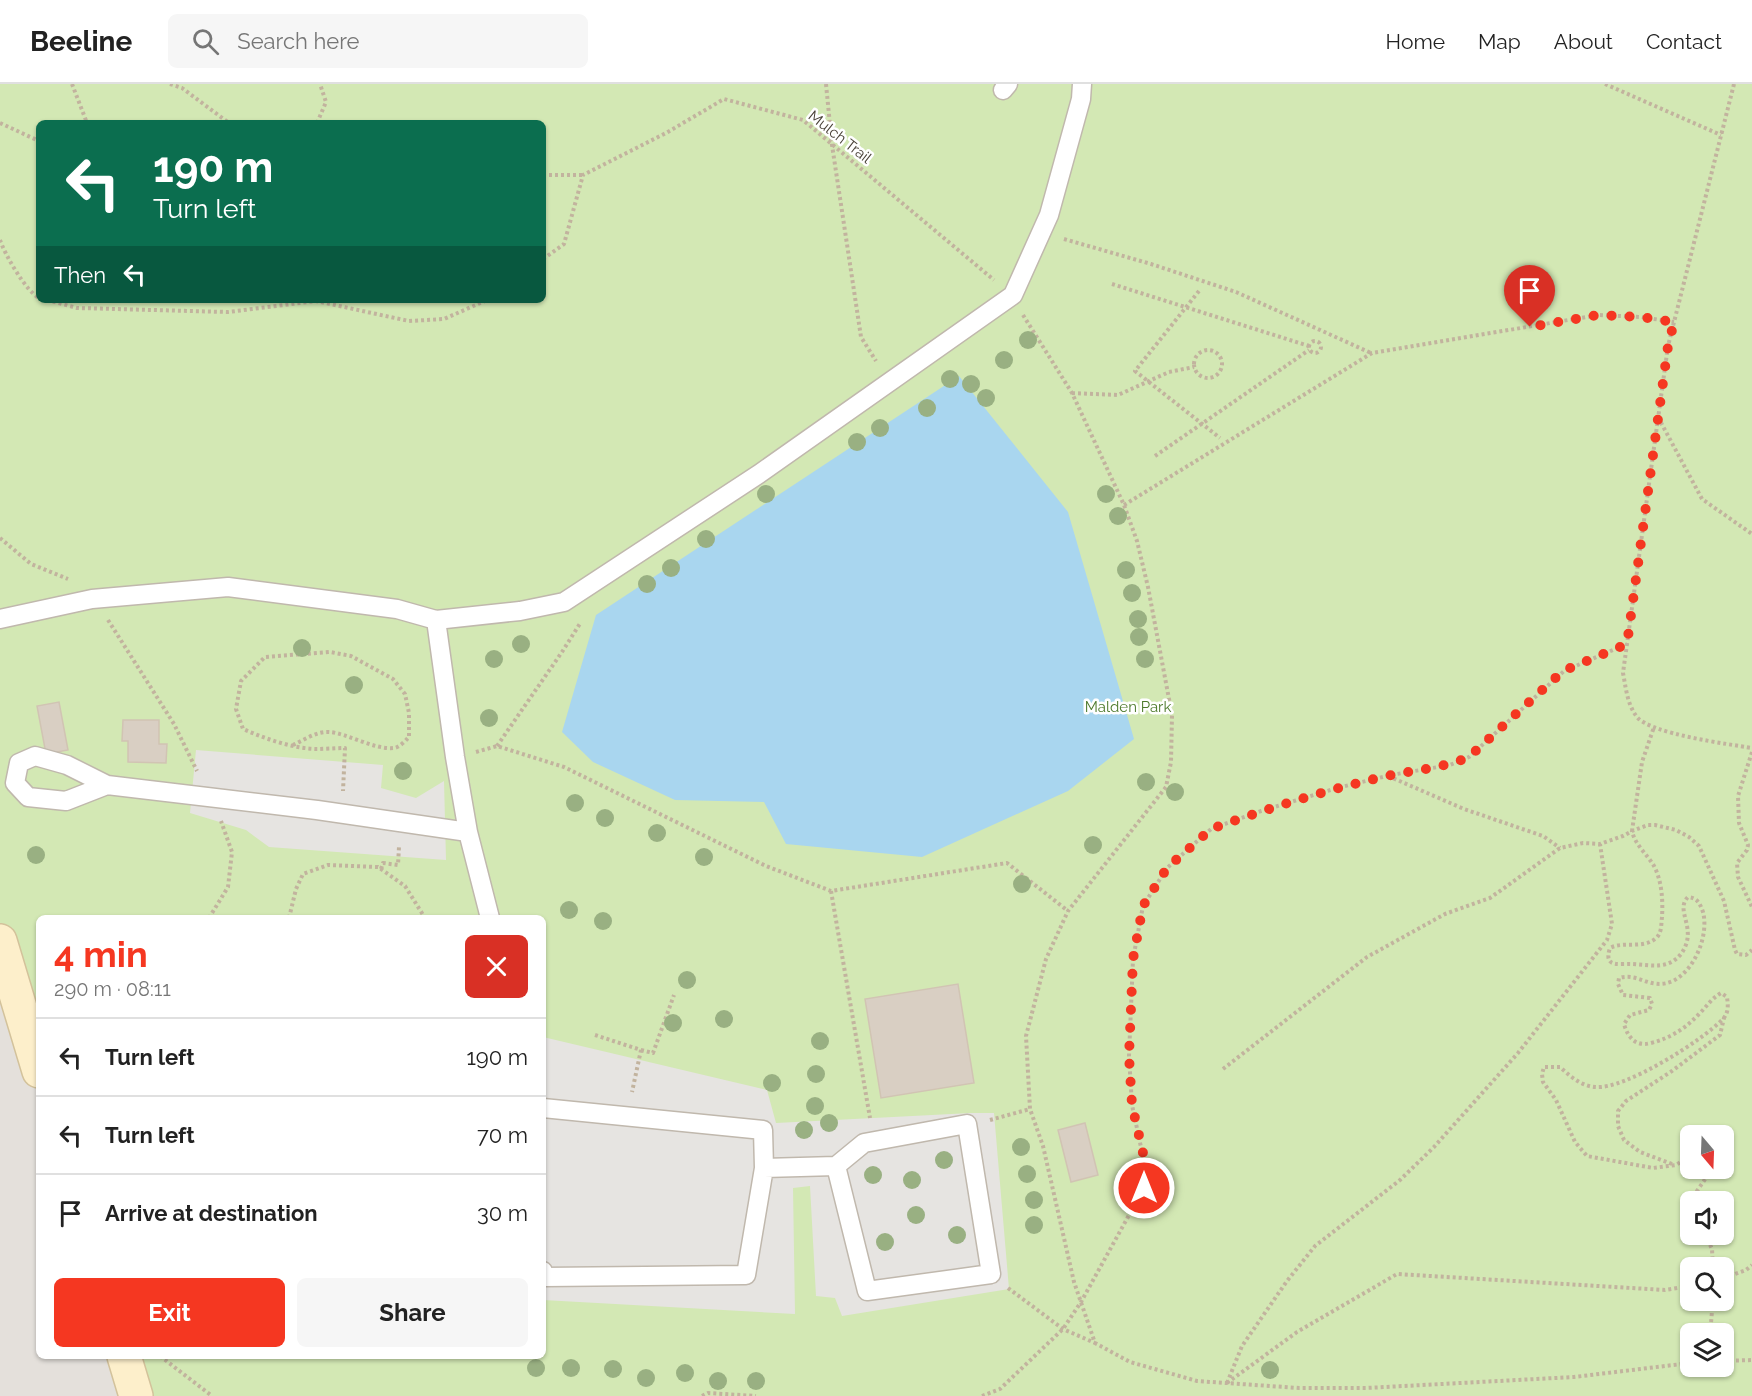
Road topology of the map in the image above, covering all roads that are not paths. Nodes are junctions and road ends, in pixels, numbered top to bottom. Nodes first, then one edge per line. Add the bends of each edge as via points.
1 (1082, 84) edge
2 (0, 619) edge
3 (436, 620) junction
4 (107, 785) dead end
5 (468, 832) junction
6 (489, 915) edge
7 (0, 940) edge
8 (36, 1061) edge
9 (546, 1108) edge
10 (836, 1166) junction
11 (764, 1168) junction
12 (546, 1277) edge
13 (125, 1359) edge
14 (136, 1396) edge

1 - 3 lane via 1049,215 1013,295 759,474 564,602
2 - 3 lane via 92,599 228,587 397,609
3 - 5 lane
4 - 5 lane
5 - 6 lane
7 - 8 main road
9 - 11 lane via 763,1130
10 - 10 lane via 864,1143 967,1124 991,1274 867,1291
10 - 11 lane
11 - 12 lane via 746,1275
13 - 14 main road

